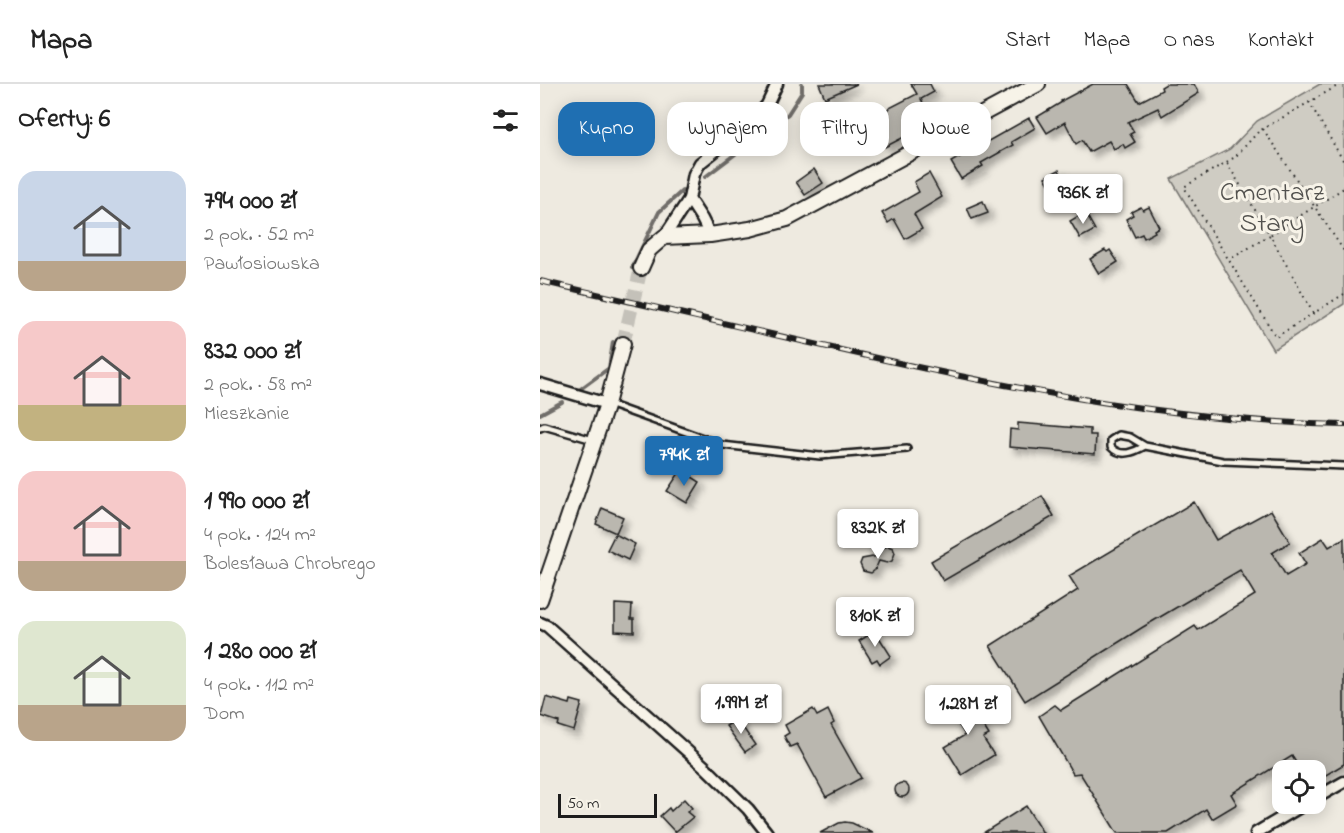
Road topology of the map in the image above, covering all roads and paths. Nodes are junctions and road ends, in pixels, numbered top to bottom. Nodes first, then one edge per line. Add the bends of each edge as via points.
1 (777, 84) edge
2 (1038, 84) edge
3 (1341, 84) edge
4 (1309, 102) junction
5 (1263, 129) junction
6 (1227, 162) junction
7 (1344, 162) edge
8 (1344, 188) edge
9 (689, 200) junction
10 (1314, 207) junction
11 (710, 235) junction
12 (1270, 235) junction
13 (664, 237) junction
14 (1344, 251) edge
15 (1229, 260) junction
16 (641, 268) tunnel mouth
17 (1344, 294) edge
18 (1313, 314) junction
19 (623, 344) tunnel mouth
20 (540, 384) edge
21 (607, 404) junction
22 (540, 428) edge
23 (593, 440) junction
24 (1145, 446) junction
25 (907, 449) dead end
26 (1344, 466) edge
27 (540, 600) edge
28 (540, 623) edge
29 (1344, 782) edge
30 (1326, 792) edge
31 (1288, 814) edge
32 (768, 833) edge
33 (1256, 833) edge

1 - 9 street via 754,120 700,163
2 - 11 street via 787,219
3 - 4 path
4 - 5 path
4 - 7 path
5 - 6 path
5 - 10 path
6 - 12 path
6 - 15 path via 1184,187
8 - 10 path
9 - 11 street
9 - 13 street
10 - 12 path
10 - 14 path
11 - 13 street
12 - 15 path
12 - 18 path
13 - 16 street via 649,250
15 - 18 path via 1276,337
17 - 18 path
19 - 21 street
20 - 21 street
21 - 23 street
21 - 25 lane via 722,445 820,456
22 - 23 lane
23 - 27 street
24 - 24 lane via 1119,435 1111,440 1115,452 1123,454
24 - 26 lane via 1223,460
28 - 32 street via 705,767
29 - 30 street
31 - 33 street

